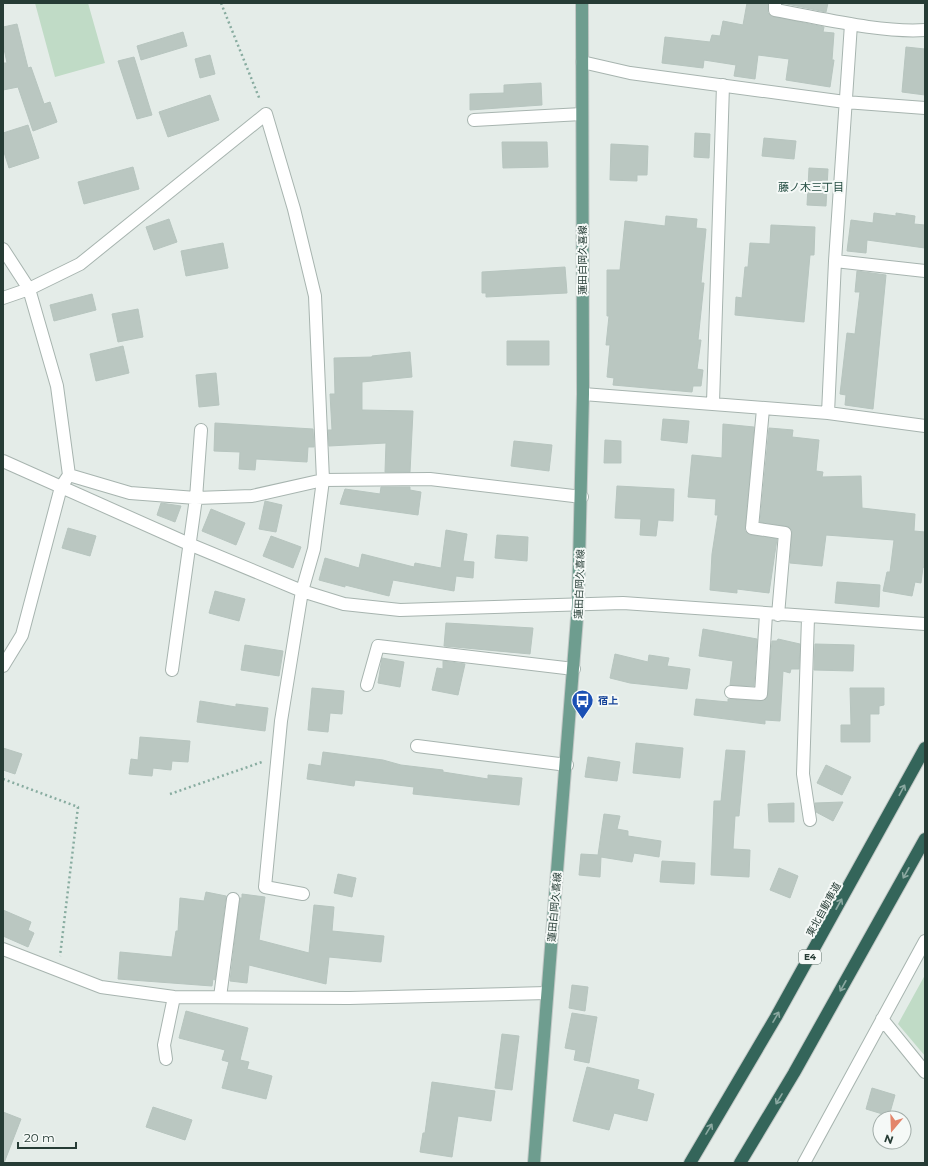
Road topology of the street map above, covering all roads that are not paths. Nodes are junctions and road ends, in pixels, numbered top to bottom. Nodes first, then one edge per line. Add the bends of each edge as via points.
1 (582, 3) edge
2 (775, 3) edge
3 (852, 24) junction
4 (925, 30) edge
5 (582, 62) junction
6 (723, 85) junction
7 (845, 102) junction
8 (925, 108) edge
9 (582, 114) junction
10 (474, 120) dead end
11 (3, 249) edge
12 (835, 260) junction
13 (925, 271) edge
14 (29, 289) junction
15 (3, 298) edge
16 (583, 394) junction
17 (713, 403) junction
18 (763, 408) junction
19 (828, 413) junction
20 (925, 426) edge
21 (201, 430) dead end
22 (3, 461) edge
23 (69, 475) junction
24 (323, 480) junction
25 (61, 487) junction
26 (582, 496) junction
27 (196, 498) junction
28 (189, 544) junction
29 (302, 591) junction
30 (578, 606) junction
31 (772, 615) junction
32 (808, 618) junction
33 (924, 622) edge
34 (3, 666) edge
35 (172, 670) dead end
36 (574, 670) junction
37 (367, 685) dead end
38 (731, 692) dead end
39 (418, 746) dead end
40 (925, 748) edge
41 (567, 765) junction
42 (810, 820) dead end
43 (925, 839) edge
44 (304, 894) dead end
45 (233, 899) dead end
46 (925, 941) edge
47 (3, 949) edge
48 (547, 993) junction
49 (174, 997) junction
50 (220, 997) junction
51 (882, 1019) junction
52 (166, 1059) dead end
53 (925, 1072) edge
54 (534, 1163) edge
55 (690, 1163) edge
56 (740, 1163) edge
57 (804, 1163) edge

1 - 5 main road, 蓮田白岡久喜線
2 - 3 street via 775,10
3 - 4 street via 910,31
3 - 7 street
5 - 6 street via 630,73
5 - 9 main road, 蓮田白岡久喜線
6 - 7 street
6 - 17 street
7 - 8 street
7 - 12 street
9 - 10 street
9 - 16 main road, 蓮田白岡久喜線
11 - 14 street
12 - 13 street
12 - 19 street
14 - 15 street
14 - 23 street via 57,386
14 - 24 street via 80,264 266,114 294,209 315,296
16 - 17 street
16 - 26 main road, 蓮田白岡久喜線
17 - 18 street
18 - 19 street
18 - 31 street via 752,528 785,533
19 - 20 street
21 - 27 street
22 - 25 street
23 - 25 street
23 - 27 street via 130,493
24 - 26 street via 430,479
24 - 27 street via 252,496
24 - 29 street via 314,549
25 - 28 street
25 - 34 street via 22,635
26 - 30 main road, 蓮田白岡久喜線
27 - 28 street
28 - 29 street
28 - 35 street
29 - 30 street via 344,604 400,610
29 - 44 street via 282,721 265,886
30 - 31 street via 623,603
30 - 36 main road, 蓮田白岡久喜線
31 - 32 street
31 - 38 street via 761,694
32 - 33 street
32 - 42 street via 802,774
36 - 37 street via 378,646
36 - 41 main road, 蓮田白岡久喜線
39 - 41 street
55 -> 40 highway, 東北自動車道 / E4 via 776,1017
41 - 48 main road, 蓮田白岡久喜線
43 -> 56 highway via 794,1073
45 - 50 street
46 - 51 street
47 - 49 street via 101,987
48 - 50 street via 349,998
48 - 54 main road, 蓮田白岡久喜線
49 - 50 street
49 - 52 street via 164,1045
51 - 53 street
51 - 57 street

